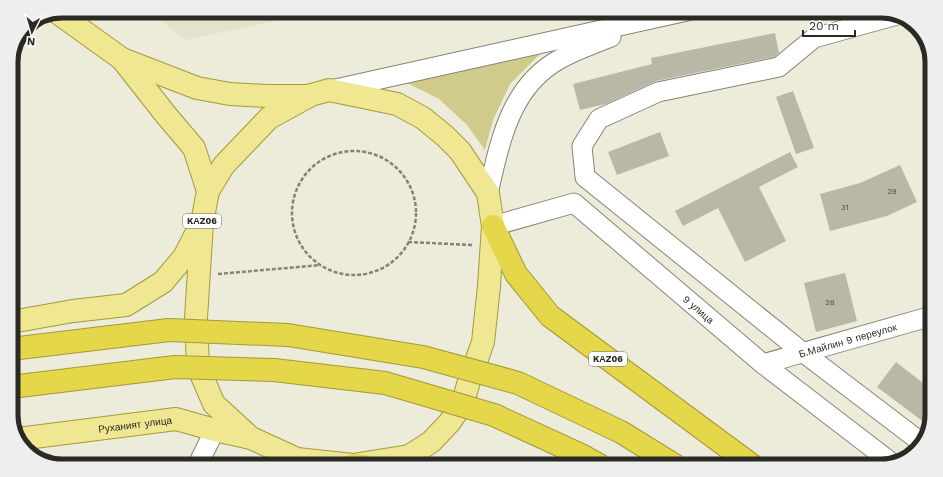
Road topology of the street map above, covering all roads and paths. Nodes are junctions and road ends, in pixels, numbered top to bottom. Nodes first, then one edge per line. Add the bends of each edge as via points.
1 (65, 18) edge
2 (654, 18) joint
3 (886, 18) edge
4 (122, 59) junction
5 (320, 93) junction
6 (208, 191) junction
7 (488, 194) junction
8 (202, 223) junction
9 (492, 236) junction
10 (408, 242) junction
11 (321, 265) junction
12 (198, 276) junction
13 (925, 318) edge
14 (18, 321) edge
15 (18, 348) edge
16 (804, 353) junction
17 (763, 364) junction
18 (18, 386) edge
19 (215, 430) junction
20 (25, 438) edge
21 (251, 438) junction
22 (918, 439) edge
23 (886, 458) edge
24 (200, 459) edge
25 (285, 459) edge
26 (394, 459) edge
27 (588, 459) edge
28 (665, 459) edge
29 (744, 459) edge

1 - 4 main road, KАZ06
2 - 5 street
2 - 7 street via 560,59 530,84 518,100 500,140
3 - 16 street via 814,38 779,67 658,92 599,119 582,146 585,177
4 - 5 main road, KАZ06 via 198,88 230,94 267,96
4 - 6 main road, KАZ06 via 194,148
5 - 6 main road, KАZ06 via 270,118 224,165
5 - 7 main road, KАZ06 via 397,104 423,118 460,151
6 - 8 main road, KАZ06
7 - 9 main road, KАZ06
8 - 12 main road, KАZ06
8 - 14 main road via 184,257 163,282 126,305
9 - 10 path
9 - 17 street, 9 улица via 574,203
9 - 26 main road, KАZ06 via 483,342 463,403 431,442 409,456
9 - 29 highway, KАZ06 via 516,274 550,316
10 - 11 path via 404,251 389,264 372,273 352,275 331,271
10 - 11 path via 413,234 416,215 414,195 406,178 392,164 375,154 356,150 334,154 315,164 301,180 293,200 292,222 299,243 312,260
11 - 12 path
12 - 21 main road, KАZ06 via 198,367 214,404
13 - 16 street, Б.Майлин 9 переулок
15 - 28 highway, bridge via 169,330 288,335 423,357 518,383 622,432
16 - 17 street, Б.Майлин 9 переулок
16 - 22 street
17 - 23 street, 9 улица
18 - 27 highway, bridge via 176,367 274,370 385,384 494,415
19 - 20 main road, Руханият улица via 176,419
19 - 21 main road, Руханият улица
19 - 24 street
21 - 25 main road, KАZ06

